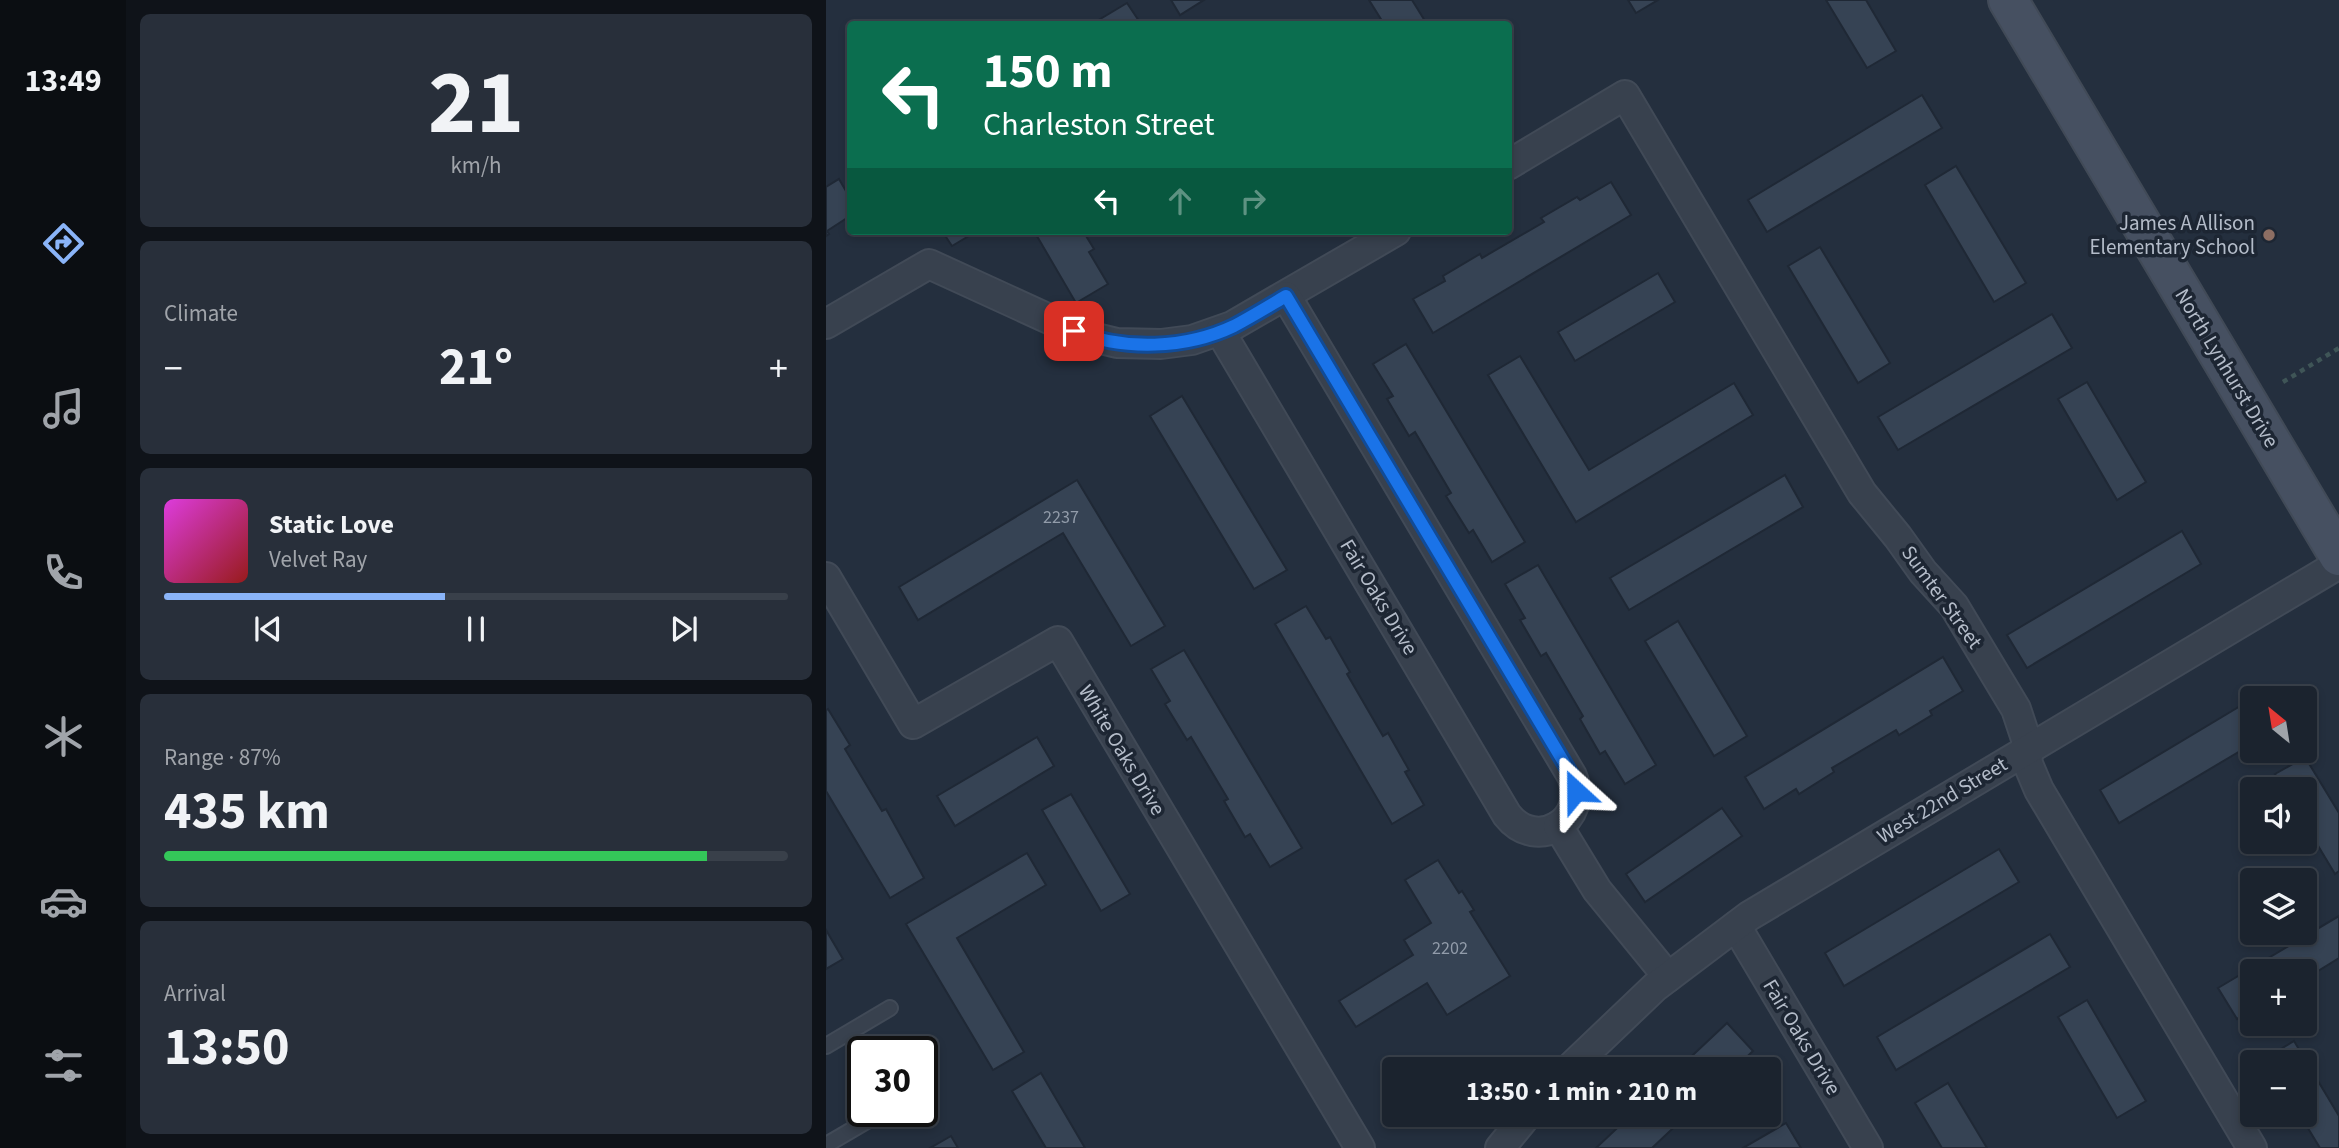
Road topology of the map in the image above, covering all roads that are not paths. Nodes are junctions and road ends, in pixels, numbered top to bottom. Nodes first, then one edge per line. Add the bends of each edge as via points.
1 (2008, 0) edge
2 (1512, 163) edge
3 (1389, 235) edge
4 (1286, 296) junction
5 (826, 324) edge
6 (1220, 331) junction
7 (2339, 556) edge
8 (2339, 564) edge
9 (826, 577) edge
10 (2028, 749) junction
11 (1558, 826) junction
12 (1736, 926) junction
13 (1668, 977) junction
14 (890, 1008) dead end
15 (826, 1046) edge
16 (1581, 1057) edge
17 (857, 1127) edge
18 (1517, 1127) edge
19 (826, 1145) edge
20 (1360, 1148) edge
21 (1500, 1148) edge
22 (1868, 1148) edge
23 (2252, 1148) edge

1 - 7 main road, North Lynhurst Drive
2 - 10 street, Sumter Street via 1625,95 1862,493 1958,612 2016,709
3 - 4 street
4 - 6 street
4 - 11 street via 1572,776 1574,808
5 - 6 street via 929,264 1102,340 1161,344
6 - 11 street, Fair Oaks Drive via 1507,815 1527,830
8 - 10 street, West 22nd Street
9 - 20 street, White Oaks Drive via 913,723 1058,642
10 - 12 street, West 22nd Street
10 - 23 street, Sumter Street via 2028,764 2039,790
11 - 13 street via 1597,890
12 - 13 street, West 22nd Street
12 - 22 street, Fair Oaks Drive
13 - 16 street, West 22nd Street
14 - 15 lane
17 - 19 lane
18 - 21 street

